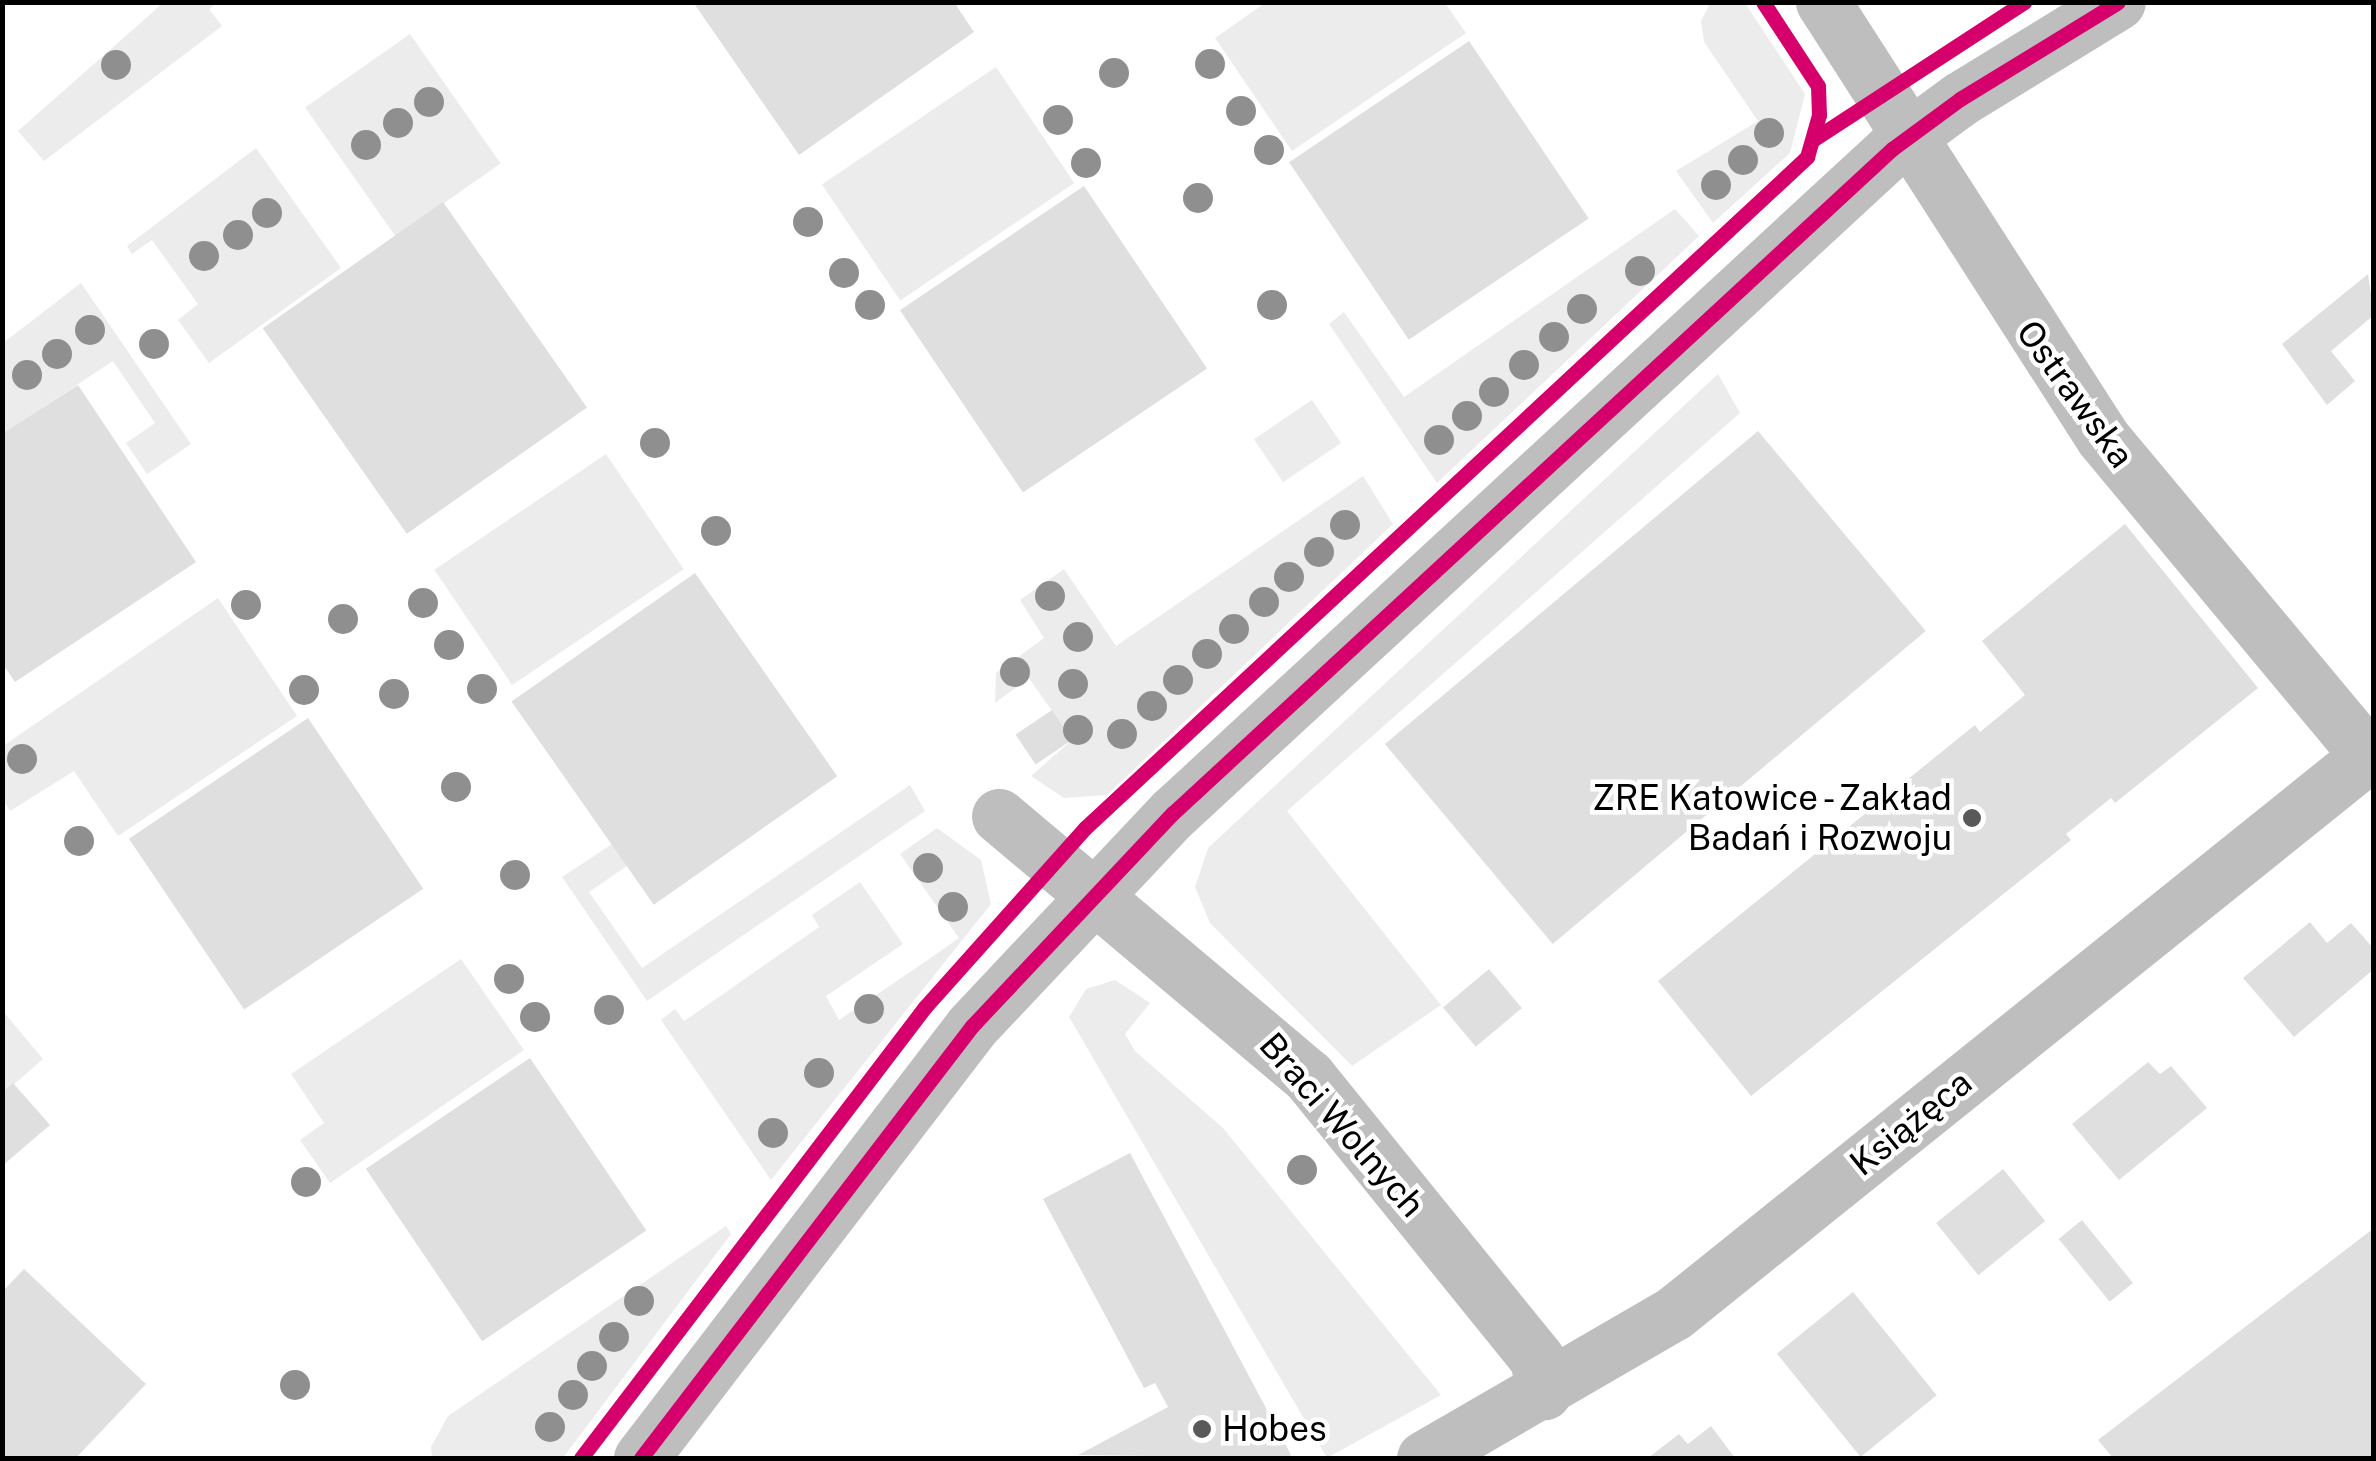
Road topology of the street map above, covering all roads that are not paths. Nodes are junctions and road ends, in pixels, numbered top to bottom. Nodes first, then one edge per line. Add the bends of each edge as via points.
1 (1823, 2) edge
2 (2118, 2) edge
3 (1912, 133) junction
4 (2370, 754) edge
5 (999, 816) dead end
6 (1096, 893) junction
7 (1544, 1392) junction
8 (641, 1458) edge
9 (1424, 1458) edge

1 - 3 street, Ostrawska
2 - 3 street
3 - 4 street, Ostrawska via 2013,306 2103,438
3 - 6 street via 1188,798
4 - 7 street, Książęca via 1674,1313
5 - 6 street, Braci Wolnych
6 - 7 street, Braci Wolnych via 1308,1076 1536,1359
6 - 8 street via 972,1026
7 - 9 street, Książęca

